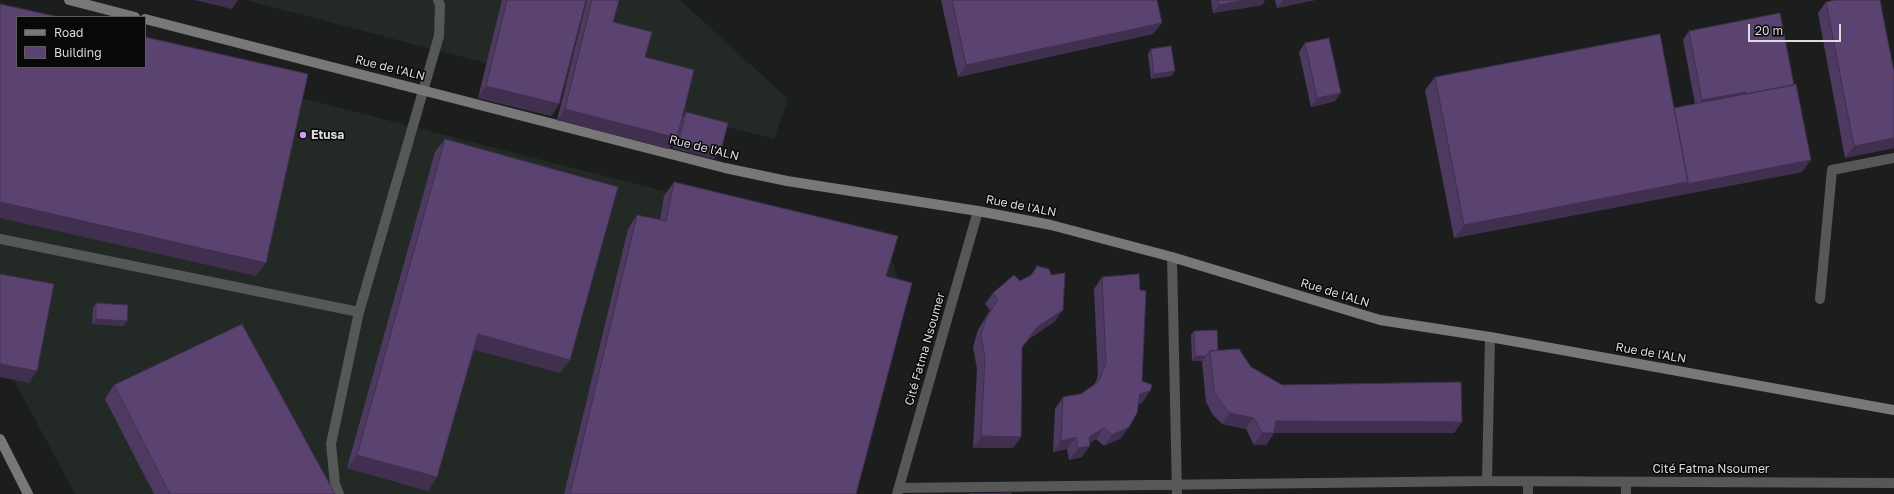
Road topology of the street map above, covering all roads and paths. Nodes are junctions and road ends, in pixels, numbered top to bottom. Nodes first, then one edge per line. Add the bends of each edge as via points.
1 (69, 0) edge
2 (438, 0) edge
3 (131, 16) edge
4 (146, 19) edge
5 (422, 90) junction
6 (1894, 158) edge
7 (978, 211) junction
8 (0, 239) edge
9 (1172, 257) junction
10 (1820, 299) dead end
11 (359, 312) junction
12 (1490, 337) junction
13 (1894, 410) edge
14 (0, 439) edge
15 (1487, 481) junction
16 (1528, 482) junction
17 (1626, 482) junction
18 (1894, 484) edge
19 (1176, 489) edge
20 (898, 491) edge
21 (28, 494) edge
22 (339, 494) edge
23 (1528, 494) edge
24 (1626, 494) edge

1 - 3 street
2 - 5 street via 439,36
4 - 5 street, Rue de l'ALN
5 - 7 street, Rue de l'ALN via 733,169 838,190
5 - 11 street
6 - 10 street via 1832,170
7 - 9 street, Rue de l'ALN via 1051,224
7 - 20 street, Cité Fatma Nsoumer
8 - 11 street
9 - 12 street, Rue de l'ALN via 1380,320
9 - 19 street
11 - 22 street via 331,444 335,484
12 - 13 street, Rue de l'ALN
12 - 15 street
14 - 21 street
15 - 16 street, Cité Fatma Nsoumer
15 - 19 street, Cité Fatma Nsoumer
16 - 17 street, Cité Fatma Nsoumer
16 - 23 street
17 - 18 street, Cité Fatma Nsoumer
17 - 24 street
19 - 20 street, Cité Fatma Nsoumer

